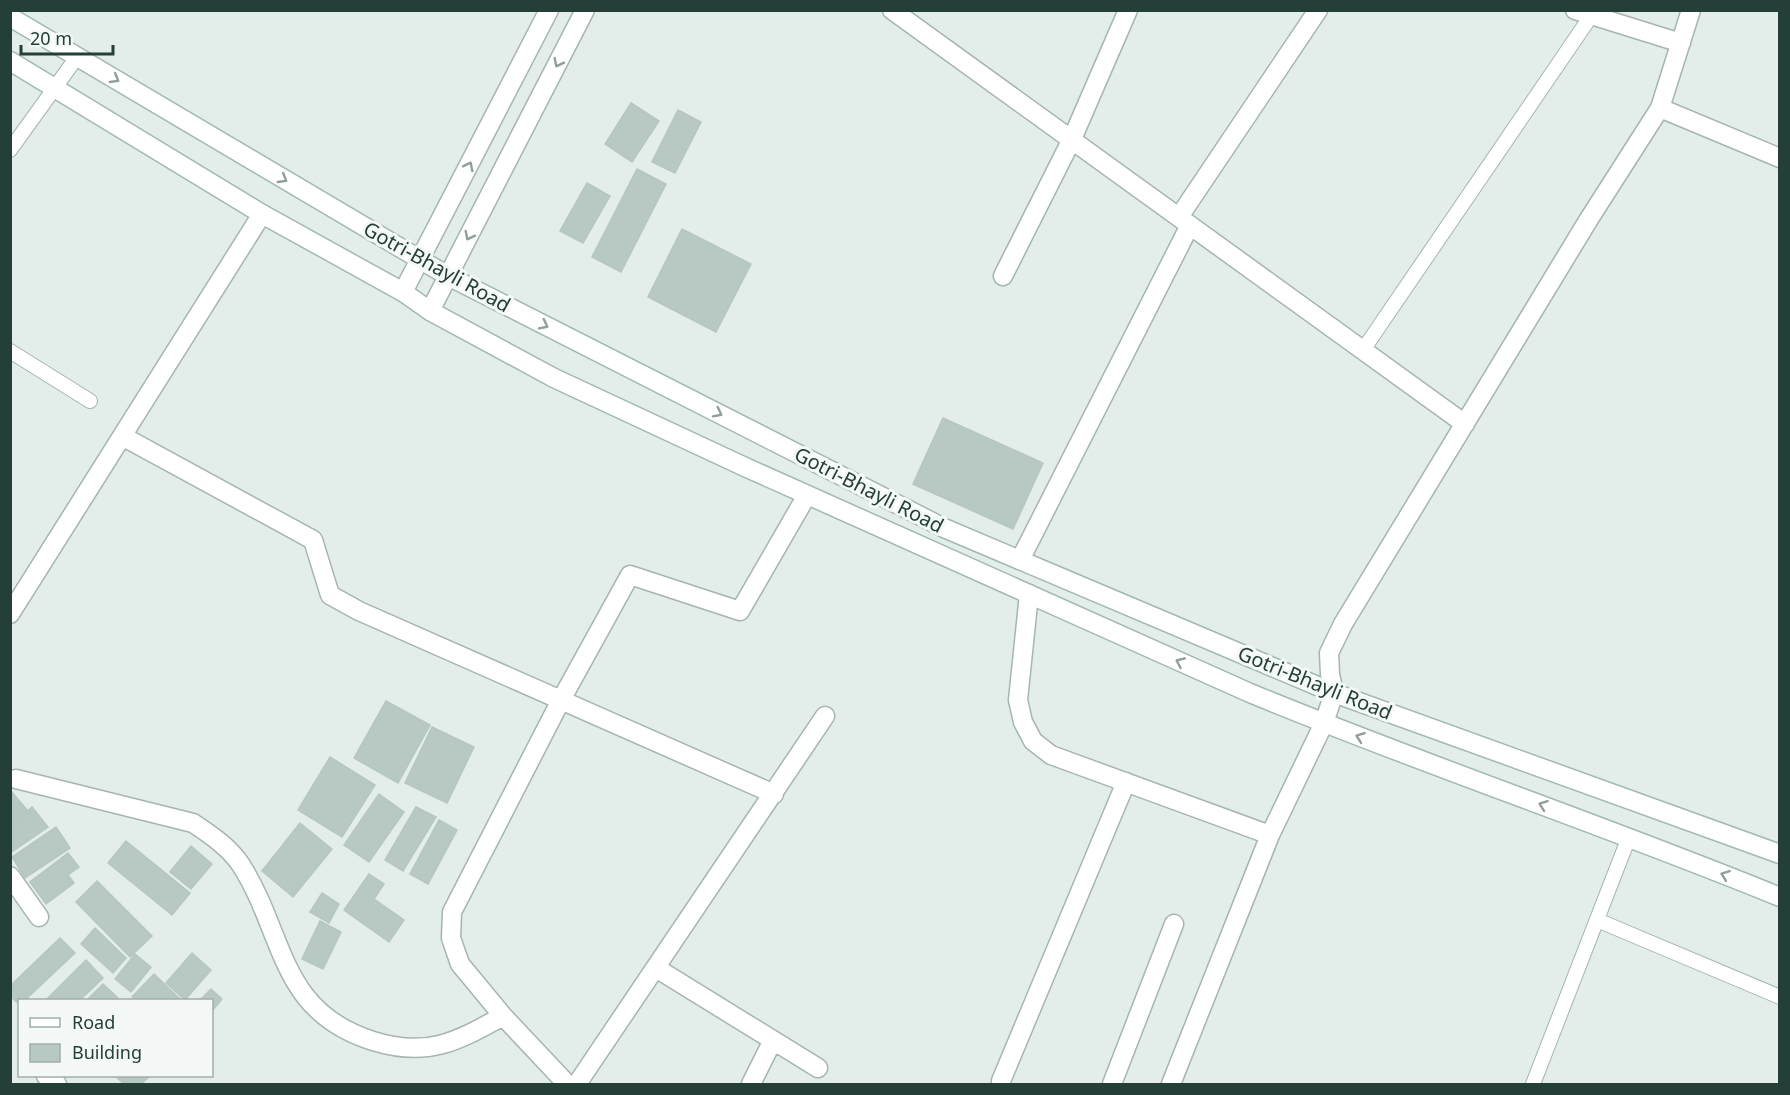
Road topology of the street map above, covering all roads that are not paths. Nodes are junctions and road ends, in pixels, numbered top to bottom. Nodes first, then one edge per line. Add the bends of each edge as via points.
1 (549, 10) edge
2 (585, 10) edge
3 (892, 10) edge
4 (1128, 10) edge
5 (1318, 10) edge
6 (1691, 10) edge
7 (1583, 13) edge
8 (10, 17) edge
9 (1681, 43) junction
10 (77, 57) junction
11 (10, 61) edge
12 (54, 87) junction
13 (1660, 108) junction
14 (1071, 140) junction
15 (10, 150) edge
16 (1779, 158) edge
17 (262, 214) junction
18 (1184, 221) junction
19 (420, 260) junction
20 (448, 276) junction
21 (1003, 276) dead end
22 (403, 292) junction
23 (430, 311) junction
24 (1363, 350) junction
25 (10, 351) edge
26 (90, 401) dead end
27 (1466, 424) junction
28 (122, 436) junction
29 (807, 495) junction
30 (1020, 560) junction
31 (1029, 594) junction
32 (10, 614) edge
33 (1334, 693) junction
34 (561, 700) junction
35 (825, 716) dead end
36 (1324, 723) junction
37 (16, 779) dead end
38 (1126, 782) junction
39 (774, 794) junction
40 (1270, 836) junction
41 (1629, 837) junction
42 (1779, 854) edge
43 (10, 876) edge
44 (1779, 897) edge
45 (39, 917) dead end
46 (1597, 920) junction
47 (1174, 924) dead end
48 (656, 968) junction
49 (1779, 997) edge
50 (502, 1016) junction
51 (773, 1040) junction
52 (818, 1068) dead end
53 (1001, 1081) dead end
54 (567, 1084) edge
55 (577, 1084) edge
56 (751, 1084) edge
57 (1112, 1084) edge
58 (1171, 1084) edge
59 (1533, 1084) edge

19 -> 1 street
2 -> 20 street
3 - 14 street
4 - 14 street
5 - 18 street
6 - 9 street
7 - 9 street
7 - 24 lane
8 - 10 street, Gotri-Bhayli Road
9 - 13 street
10 - 12 lane
10 -> 19 street, Gotri-Bhayli Road
11 - 12 street, Gotri-Bhayli Road
12 - 15 lane
12 - 17 street, Gotri-Bhayli Road
13 - 16 street
13 - 27 street
14 - 18 street
14 - 21 street
17 - 22 street, Gotri-Bhayli Road
17 - 28 street
18 - 24 street
18 - 30 street
19 - 20 street, Gotri-Bhayli Road
19 - 22 street
20 - 23 street
20 -> 30 street, Gotri-Bhayli Road via 944,528
22 - 23 street, Gotri-Bhayli Road
23 - 29 street, Gotri-Bhayli Road via 554,378
24 - 27 street
25 - 26 lane
27 - 33 street via 1343,624 1329,653
28 - 32 street
28 - 34 street via 314,540 330,595
29 - 31 street, Gotri-Bhayli Road
29 - 34 street via 740,611 630,575
30 - 33 street, Gotri-Bhayli Road
36 -> 31 street, Gotri-Bhayli Road
31 - 38 street via 1018,700 1023,722 1033,741 1051,755
33 - 36 street
33 - 42 street, Gotri-Bhayli Road
34 - 39 street
34 - 50 street via 452,912 451,938 460,964
35 - 39 street
36 - 40 street
41 -> 36 street, Gotri-Bhayli Road
37 - 50 street via 193,823 218,840 240,864 286,966 305,997 324,1018 356,1035 380,1043 438,1047 466,1037
38 - 40 street
38 - 53 street
39 - 48 street
40 - 58 street
44 -> 41 street, Gotri-Bhayli Road
41 - 46 lane
43 - 45 street
46 - 49 lane
46 - 59 lane
47 - 57 street
48 - 51 street
48 - 55 street
50 - 54 street
51 - 52 street
51 - 56 street

